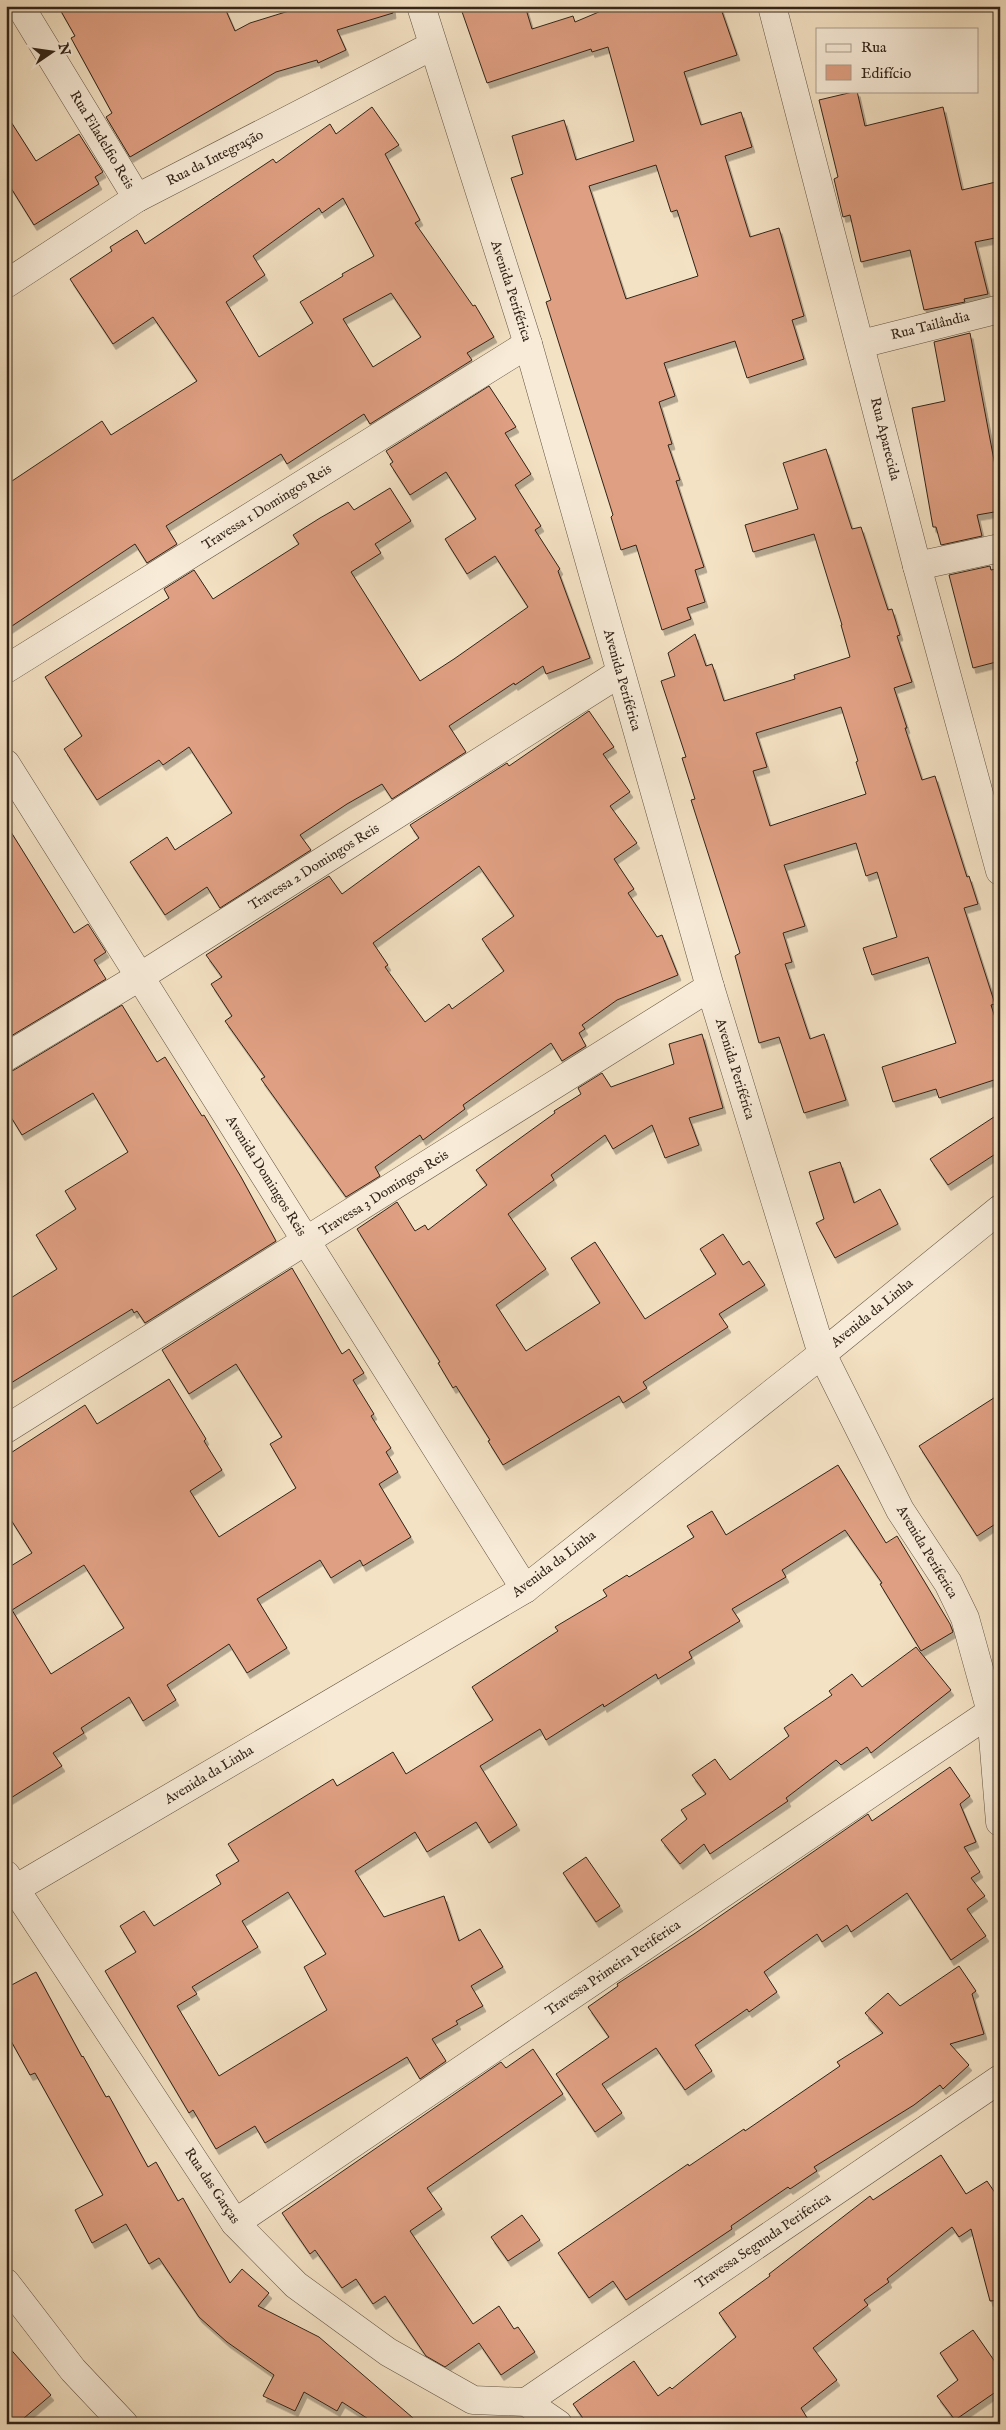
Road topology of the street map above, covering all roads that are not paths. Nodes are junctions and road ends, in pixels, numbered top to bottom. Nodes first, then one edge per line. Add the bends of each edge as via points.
1 (20, 6) edge
2 (421, 6) edge
3 (772, 6) edge
4 (432, 46) junction
5 (137, 198) junction
6 (6, 284) edge
7 (1000, 309) edge
8 (528, 344) junction
9 (860, 344) junction
10 (1000, 548) edge
11 (917, 566) junction
12 (6, 669) edge
13 (620, 673) junction
14 (6, 764) edge
15 (989, 796) edge
16 (1000, 871) edge
17 (141, 976) junction
18 (710, 987) junction
19 (6, 1057) edge
20 (1000, 1209) edge
21 (307, 1241) junction
22 (822, 1354) junction
23 (6, 1429) edge
24 (525, 1589) junction
25 (991, 1712) junction
26 (1000, 1822) edge
27 (11, 1882) edge
28 (1000, 2079) edge
29 (235, 2223) junction
30 (6, 2283) edge
31 (526, 2402) junction
32 (124, 2424) edge
33 (558, 2424) edge

1 - 5 street, Rua Filadelfio Reis
2 - 4 street, Avenida Periférica
3 - 9 street, Rua Aparecida
4 - 5 street, Rua da Integração
4 - 8 street, Avenida Periférica
5 - 6 street, Rua da Integração
7 - 9 street, Rua Tailândia
8 - 12 street, Travessa 1 Domingos Reis
8 - 13 street, Avenida Periférica
9 - 11 street, Rua Aparecida
10 - 11 street
11 - 15 street, Rua Aparecida
13 - 17 street, Travessa 2 Domingos Reis
13 - 18 street, Avenida Periférica
14 - 17 street, Avenida Domingos Reis
15 - 16 street, Rua Aparecida
17 - 19 street, Travessa 2 Domingos Reis
17 - 21 street, Avenida Domingos Reis
18 - 21 street, Travessa 3 Domingos Reis
18 - 22 street, Avenida Periférica
20 - 22 street, Avenida da Linha
21 - 23 street, Travessa 3 Domingos Reis
21 - 24 street, Avenida Domingos Reis
22 - 24 street, Avenida da Linha
22 - 25 street, Avenida Periferica via 900,1510 948,1582 965,1618
24 - 27 street, Avenida da Linha
25 - 26 street, Avenida Periferica
25 - 29 street, Travessa Primeira Periferica
27 - 29 street, Rua das Garças
28 - 31 street, Travessa Segunda Periferica
29 - 31 street, Rua das Garças via 296,2285 388,2352 473,2400
30 - 32 street via 73,2370
31 - 33 street

